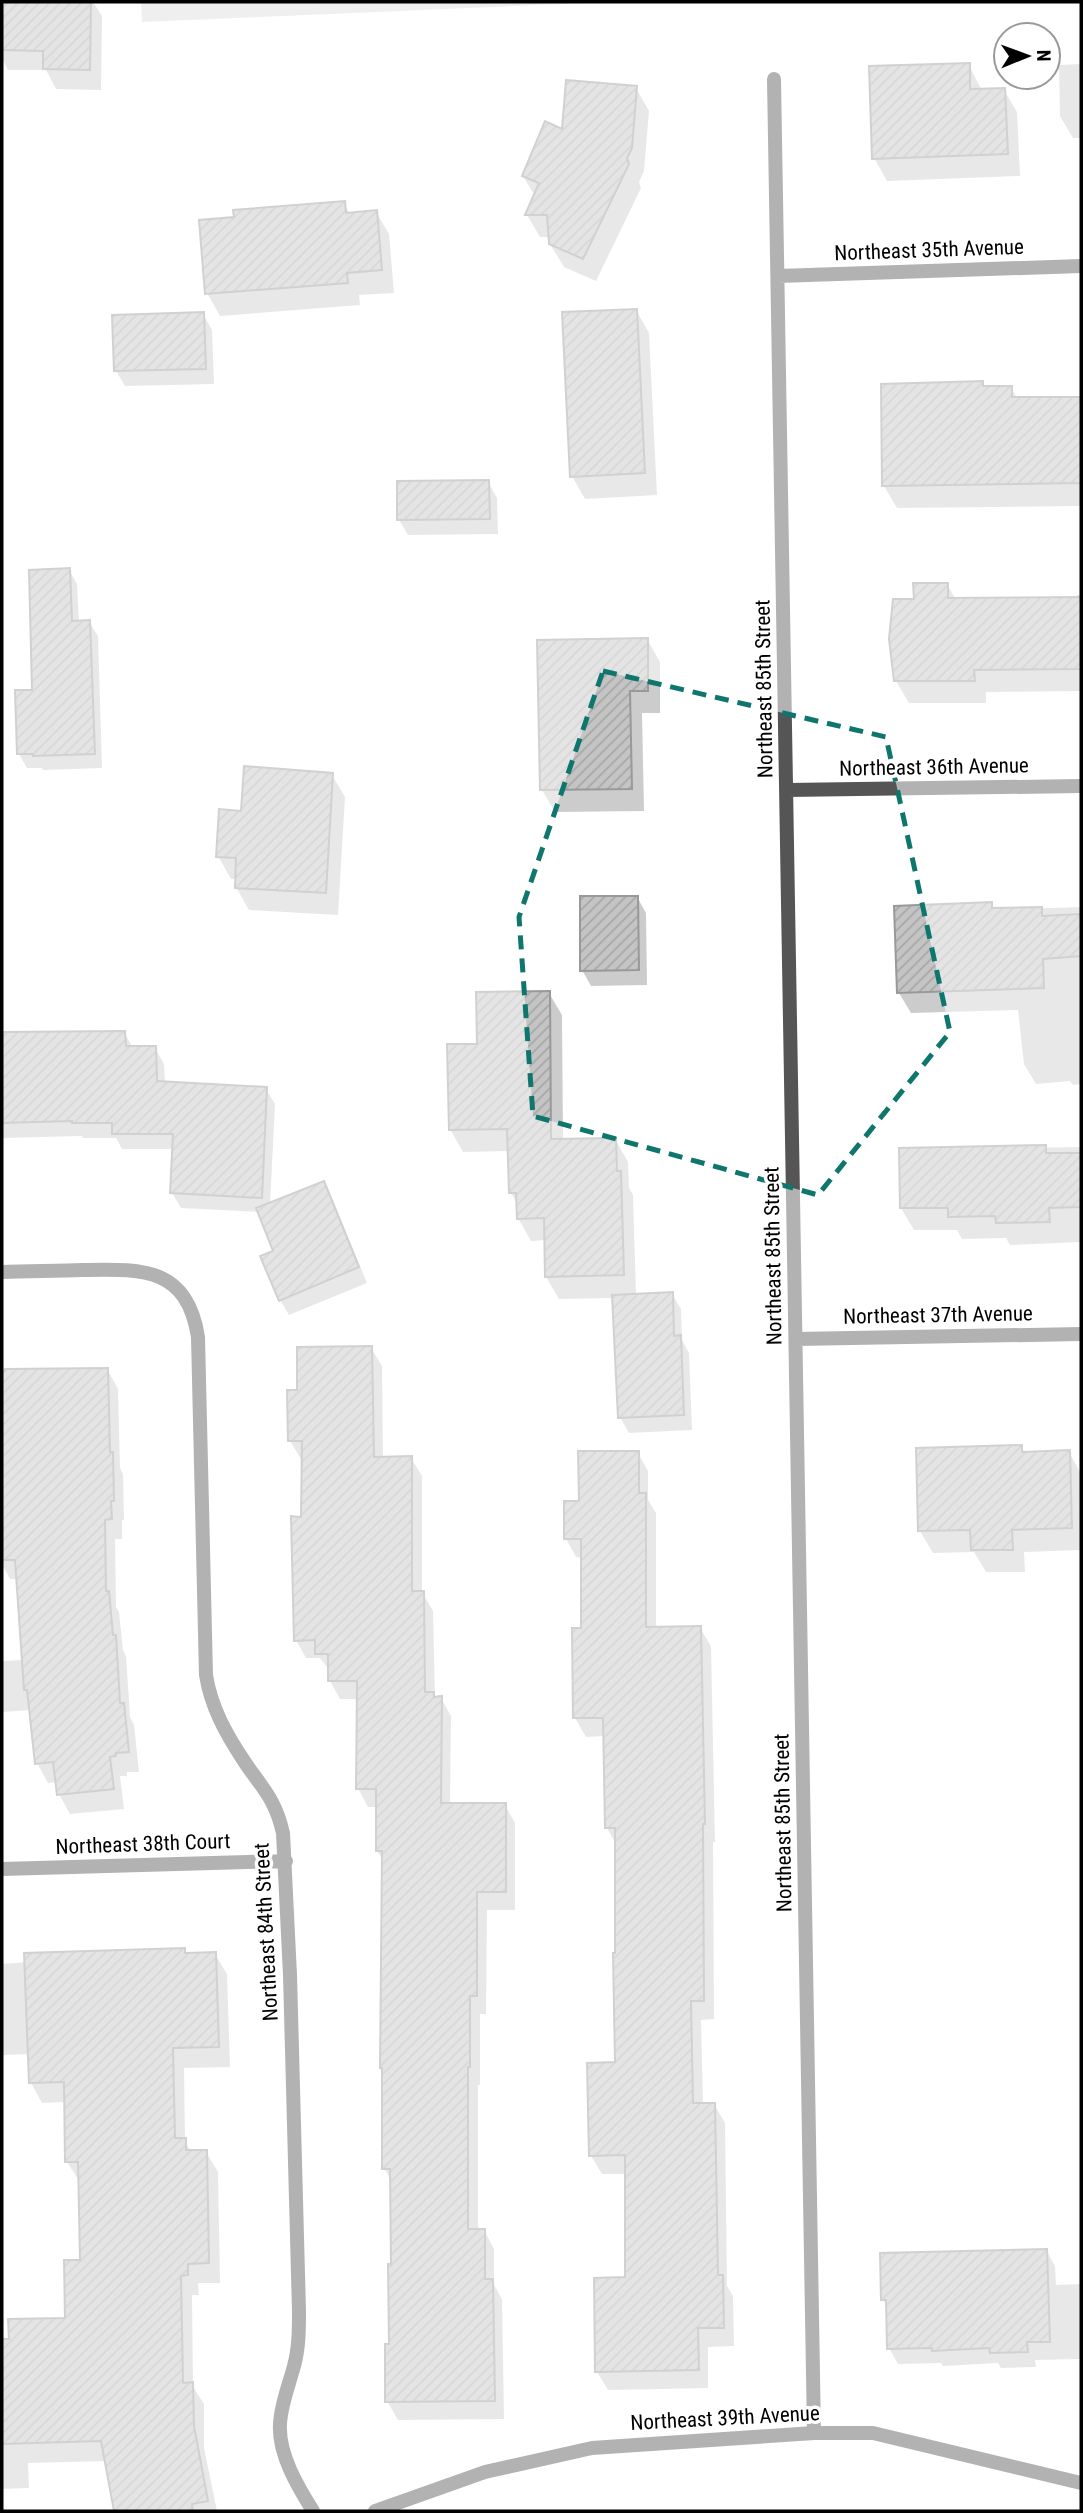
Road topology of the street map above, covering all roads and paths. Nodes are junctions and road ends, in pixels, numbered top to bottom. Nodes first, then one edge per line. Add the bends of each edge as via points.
1 (774, 79) dead end
2 (1081, 267) edge
3 (778, 276) junction
4 (1081, 786) edge
5 (787, 790) junction
6 (2, 1272) edge
7 (1081, 1334) edge
8 (796, 1339) junction
9 (286, 1861) junction
10 (2, 1869) edge
11 (814, 2433) junction
12 (1081, 2483) edge
13 (313, 2511) edge
14 (374, 2511) edge

1 - 3 street, Northeast 85th Street
2 - 3 street, Northeast 35th Avenue
3 - 5 street, Northeast 85th Street
4 - 5 street, Northeast 36th Avenue
5 - 8 street, Northeast 85th Street
6 - 9 street, Northeast 84th Street via 150,1272 172,1285 190,1308 198,1337 209,1696 279,1814
7 - 8 street, Northeast 37th Avenue
8 - 11 street, Northeast 85th Street
9 - 10 street, Northeast 38th Court
9 - 13 street, Northeast 84th Street via 299,2342 279,2427 298,2487
11 - 12 street, Northeast 39th Avenue via 873,2433
11 - 14 street, Northeast 39th Avenue via 592,2448 485,2472

